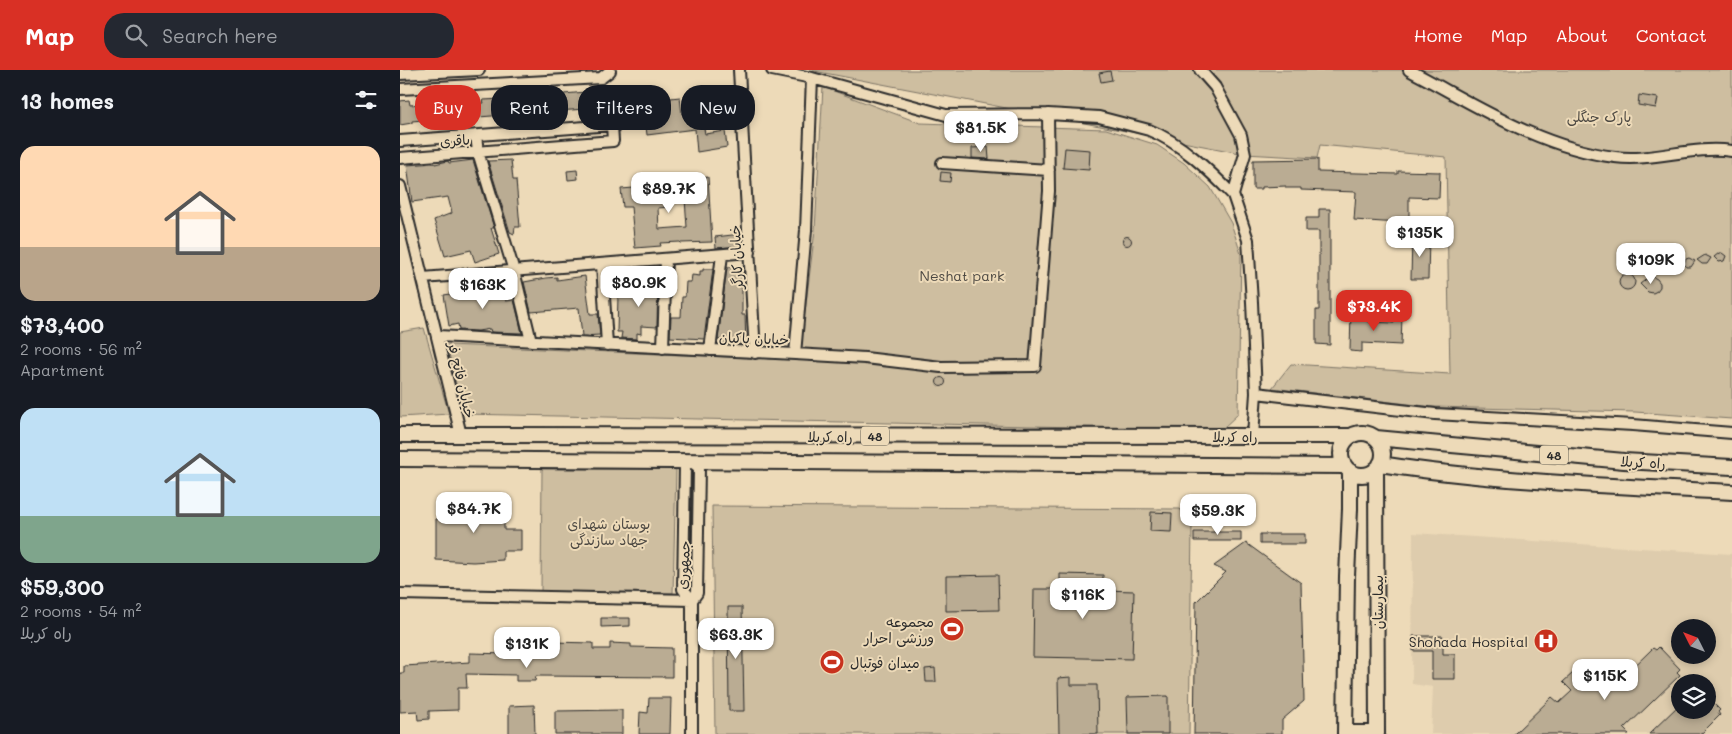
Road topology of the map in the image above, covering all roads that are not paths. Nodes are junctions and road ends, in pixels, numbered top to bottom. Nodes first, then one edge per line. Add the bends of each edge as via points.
1 (479, 70) edge
2 (610, 70) edge
3 (615, 70) edge
4 (739, 70) edge
5 (772, 70) edge
6 (1200, 70) edge
7 (1409, 70) edge
8 (400, 74) edge
9 (812, 78) junction
10 (400, 89) edge
11 (1048, 114) junction
12 (476, 135) junction
13 (440, 138) junction
14 (400, 140) edge
15 (1732, 151) edge
16 (478, 152) junction
17 (441, 155) junction
18 (400, 158) edge
19 (942, 163) dead end
20 (1049, 170) junction
21 (400, 186) edge
22 (1233, 195) junction
23 (750, 252) junction
24 (722, 255) junction
25 (666, 259) junction
26 (602, 264) junction
27 (514, 271) junction
28 (423, 278) junction
29 (438, 336) junction
30 (531, 341) junction
31 (607, 345) junction
32 (663, 348) junction
33 (710, 350) junction
34 (756, 353) junction
35 (795, 354) junction
36 (1256, 393) junction
37 (1732, 434) edge
38 (400, 435) edge
39 (461, 436) junction
40 (1253, 436) junction
41 (1350, 436) junction
42 (1376, 438) junction
43 (400, 459) edge
44 (691, 461) junction
45 (1378, 466) junction
46 (1732, 466) edge
47 (1348, 468) junction
48 (1732, 492) edge
49 (400, 594) edge
50 (692, 600) junction
51 (692, 734) edge
52 (1345, 734) edge
53 (1377, 734) edge

1 - 8 street
2 - 3 street
2 - 10 street via 601,78
4 - 23 street, خیابان کارگر
5 - 9 street
6 - 22 street via 1215,87 1241,135 1244,154
7 - 15 street via 1539,138 1593,154 1644,158
9 - 11 street via 946,116
9 - 35 street, خیابان پاکبان via 806,230
11 - 20 street
11 - 22 street via 1099,117 1156,133 1191,156
12 - 13 street, باقری
12 - 16 street
12 - 16 street, باقری via 612,125 613,141
13 - 14 street, باقری
13 - 17 street
16 - 17 street, باقری
16 - 27 street
17 - 18 street, باقری
19 - 20 street
20 - 35 street via 1035,366 941,367
21 - 28 street, خیابان فاتح فر
22 - 36 street via 1248,240
23 - 24 street
23 - 34 street, خیابان کارگر
24 - 25 street
24 - 33 street
25 - 26 street
25 - 32 street
26 - 27 street
26 - 31 street
27 - 28 street
27 - 30 street
28 - 29 street, خیابان فاتح فر
29 - 30 street, خیابان پاکبان
29 - 39 street, خیابان فاتح فر
30 - 31 street, خیابان پاکبان
31 - 32 street, خیابان پاکبان
32 - 33 street, خیابان پاکبان
33 - 34 street, خیابان پاکبان
34 - 35 street, خیابان پاکبان
36 - 37 street via 1435,414
36 - 40 street
38 - 39 main road, راه کربلا / 48
39 - 40 main road, راه کربلا / 48
40 - 41 main road, راه کربلا / 48
41 - 42 main road, 48 via 1364,433
41 - 47 main road via 1341,454
42 - 45 main road via 1382,450
42 - 46 main road, راه کربلا / 48 via 1624,461
43 - 44 main road, راه کربلا / 48
44 - 47 main road, راه کربلا / 48
44 - 50 street, جمهوری via 699,468 698,594
45 - 47 main road, 48 via 1364,474 1356,474
45 - 48 main road, راه کربلا / 48 via 1619,487
45 - 53 main road, بیمارستان
47 - 52 main road
49 - 50 street
50 - 51 street, جمهوری
52 - 53 main road

